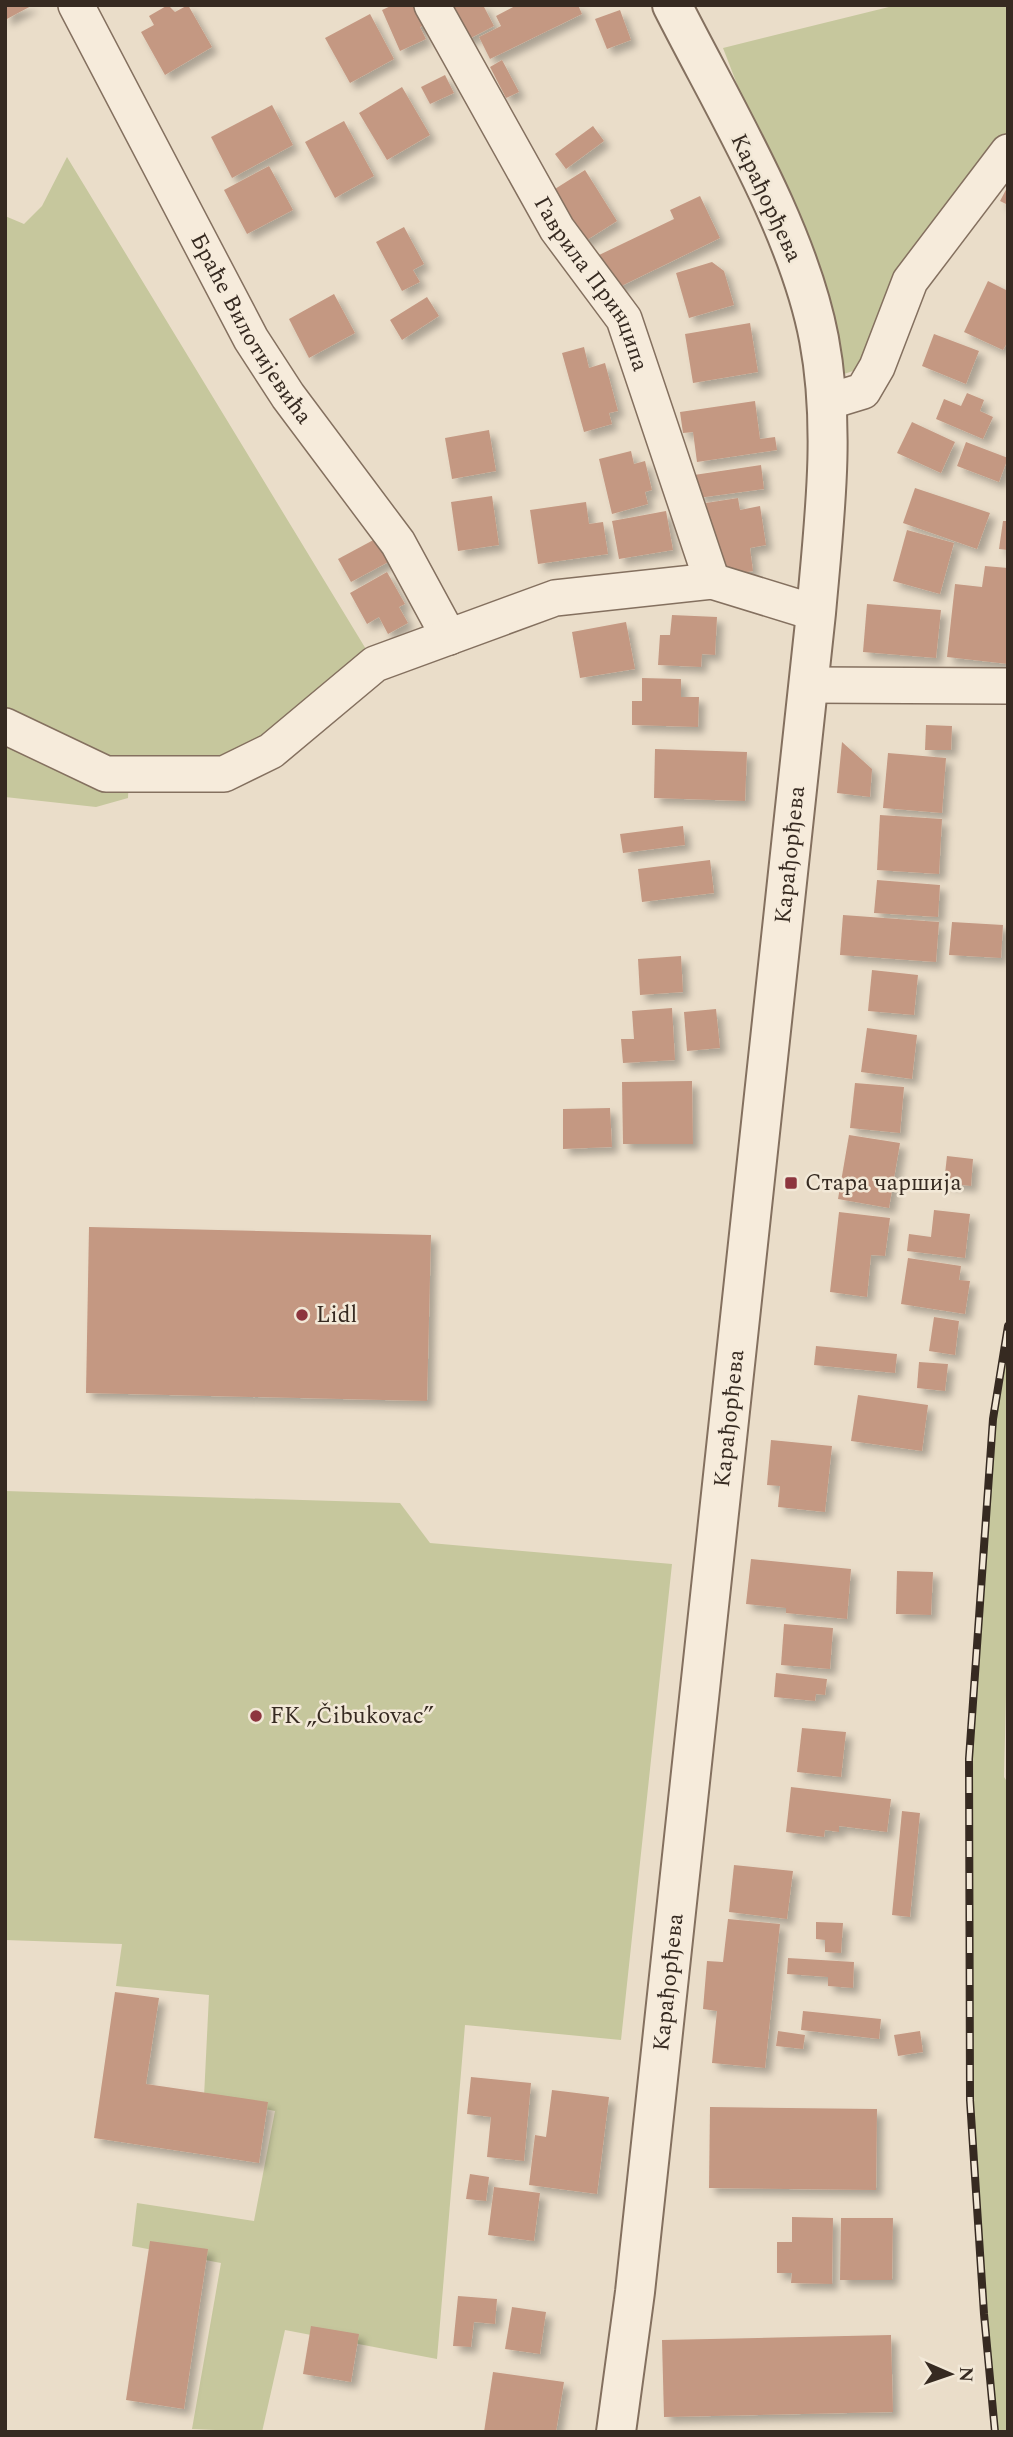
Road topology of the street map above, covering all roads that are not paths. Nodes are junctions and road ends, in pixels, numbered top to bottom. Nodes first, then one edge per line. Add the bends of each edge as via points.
1 (76, 5) edge
2 (432, 5) edge
3 (672, 5) edge
4 (1008, 152) edge
5 (827, 402) junction
6 (712, 581) junction
7 (816, 613) junction
8 (449, 637) junction
9 (808, 685) junction
10 (1008, 686) edge
11 (5, 726) edge
12 (616, 2432) edge

1 - 8 street, Браће Вилотијевића via 251,339 398,543
2 - 6 street, Гаврила Принципа via 557,229 624,319
3 - 5 street, Карађорђева via 764,189 805,283 819,339
4 - 5 street via 910,281 863,391
5 - 7 street, Карађорђева via 826,508
6 - 7 street
6 - 8 street via 555,598
7 - 9 street, Карађорђева
8 - 11 street via 375,664 271,751 224,774 106,774
9 - 10 street
9 - 12 street, Карађорђева

